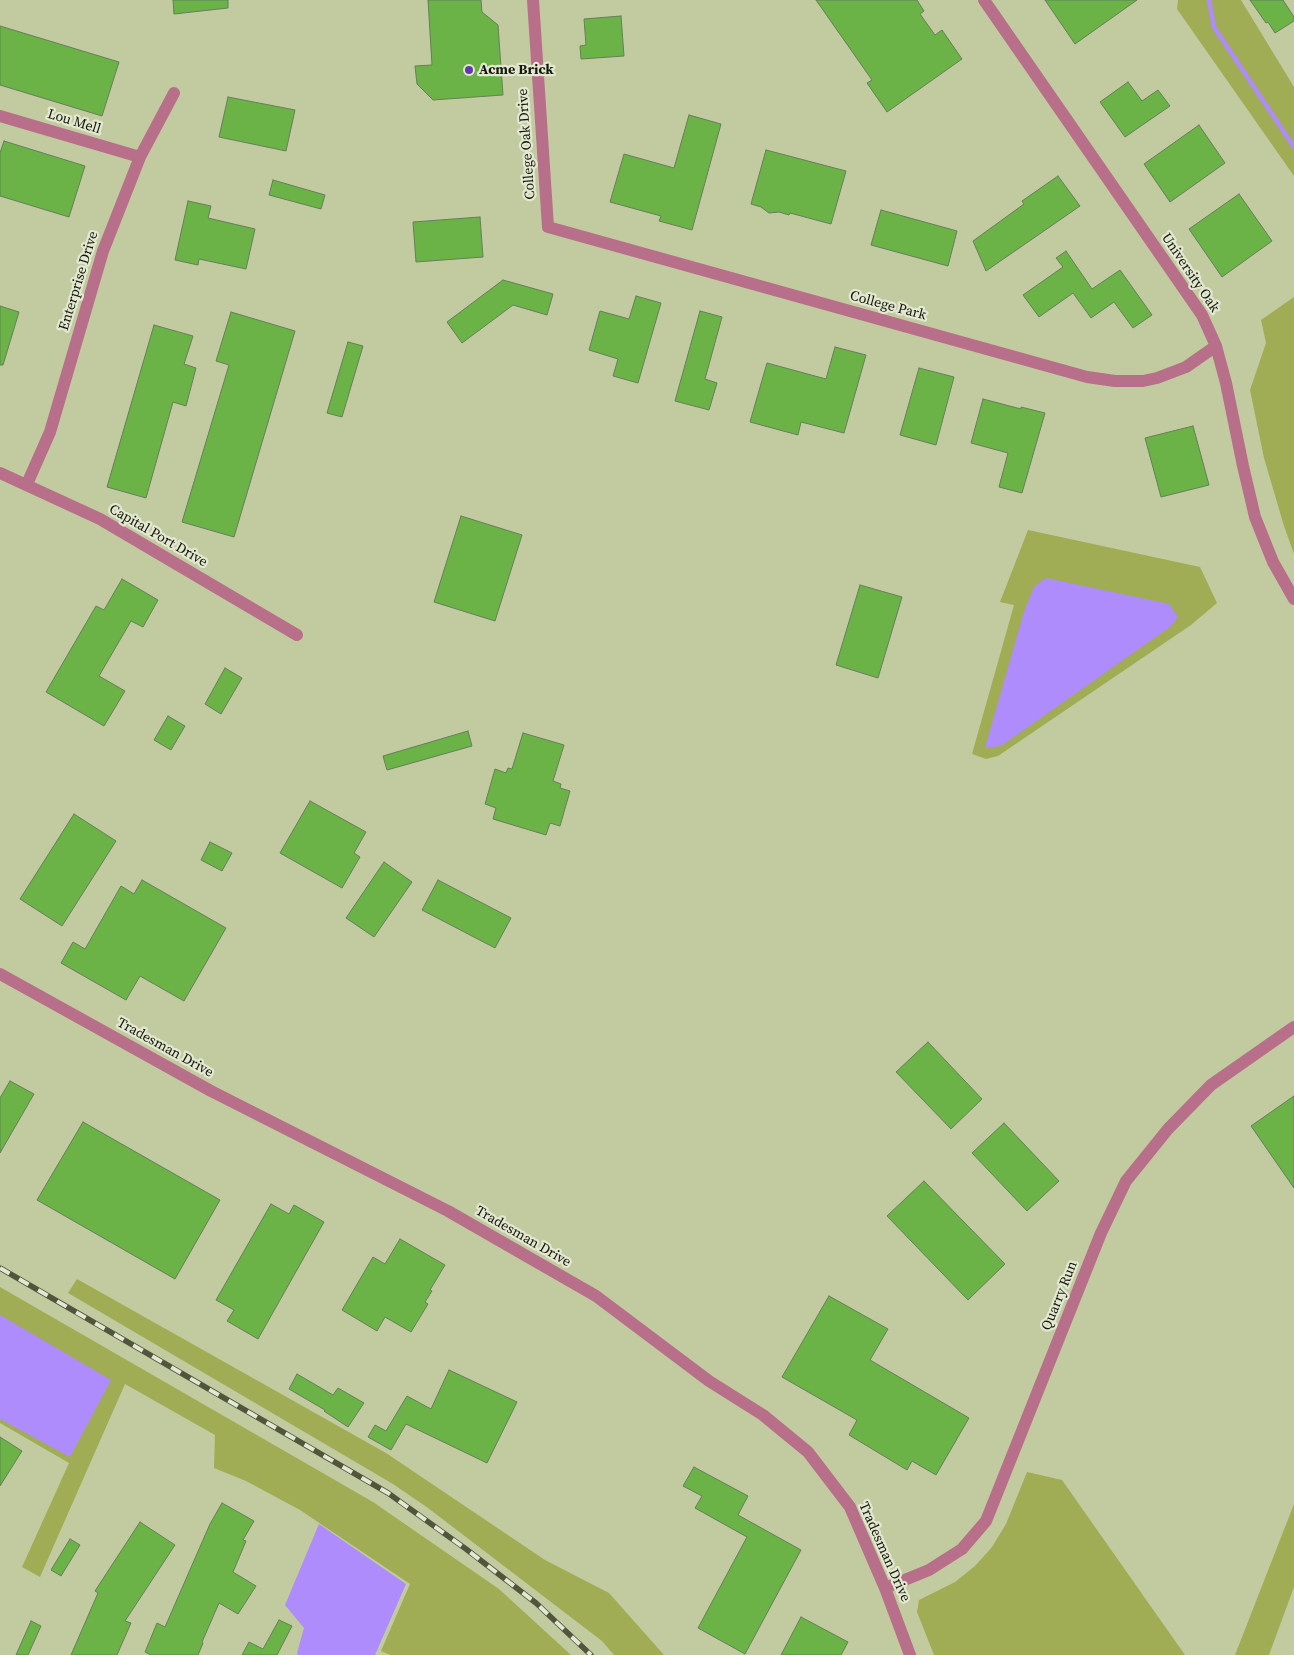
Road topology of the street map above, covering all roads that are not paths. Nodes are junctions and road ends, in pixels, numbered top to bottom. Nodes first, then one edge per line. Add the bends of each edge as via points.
1 (533, 0) edge
2 (984, 0) edge
3 (174, 93) dead end
4 (0, 116) edge
5 (140, 157) junction
6 (548, 226) joint
7 (1216, 346) junction
8 (0, 473) edge
9 (26, 484) junction
10 (1294, 599) edge
11 (297, 635) dead end
12 (0, 974) edge
13 (1294, 1027) edge
14 (885, 1588) junction
15 (910, 1655) edge

1 - 6 street, College Oak Drive
2 - 7 street, University Oak via 1202,315
3 - 5 street, Enterprise Drive
4 - 5 street, Lou Mell
5 - 9 street, Enterprise Drive via 103,251 50,432
6 - 7 street, College Park via 1087,377 1115,382 1158,378 1186,367
7 - 10 street, University Oak via 1256,517 1273,562
8 - 9 street, Capital Port Drive
9 - 11 street, Capital Port Drive via 100,519
12 - 14 street, Tradesman Drive via 211,1091 448,1211 596,1296 709,1382 763,1415 808,1452 850,1507
13 - 14 street, Quarry Run via 1211,1085 1168,1129 1126,1181 1101,1233 986,1522 962,1549 938,1565
14 - 15 street, Tradesman Drive

